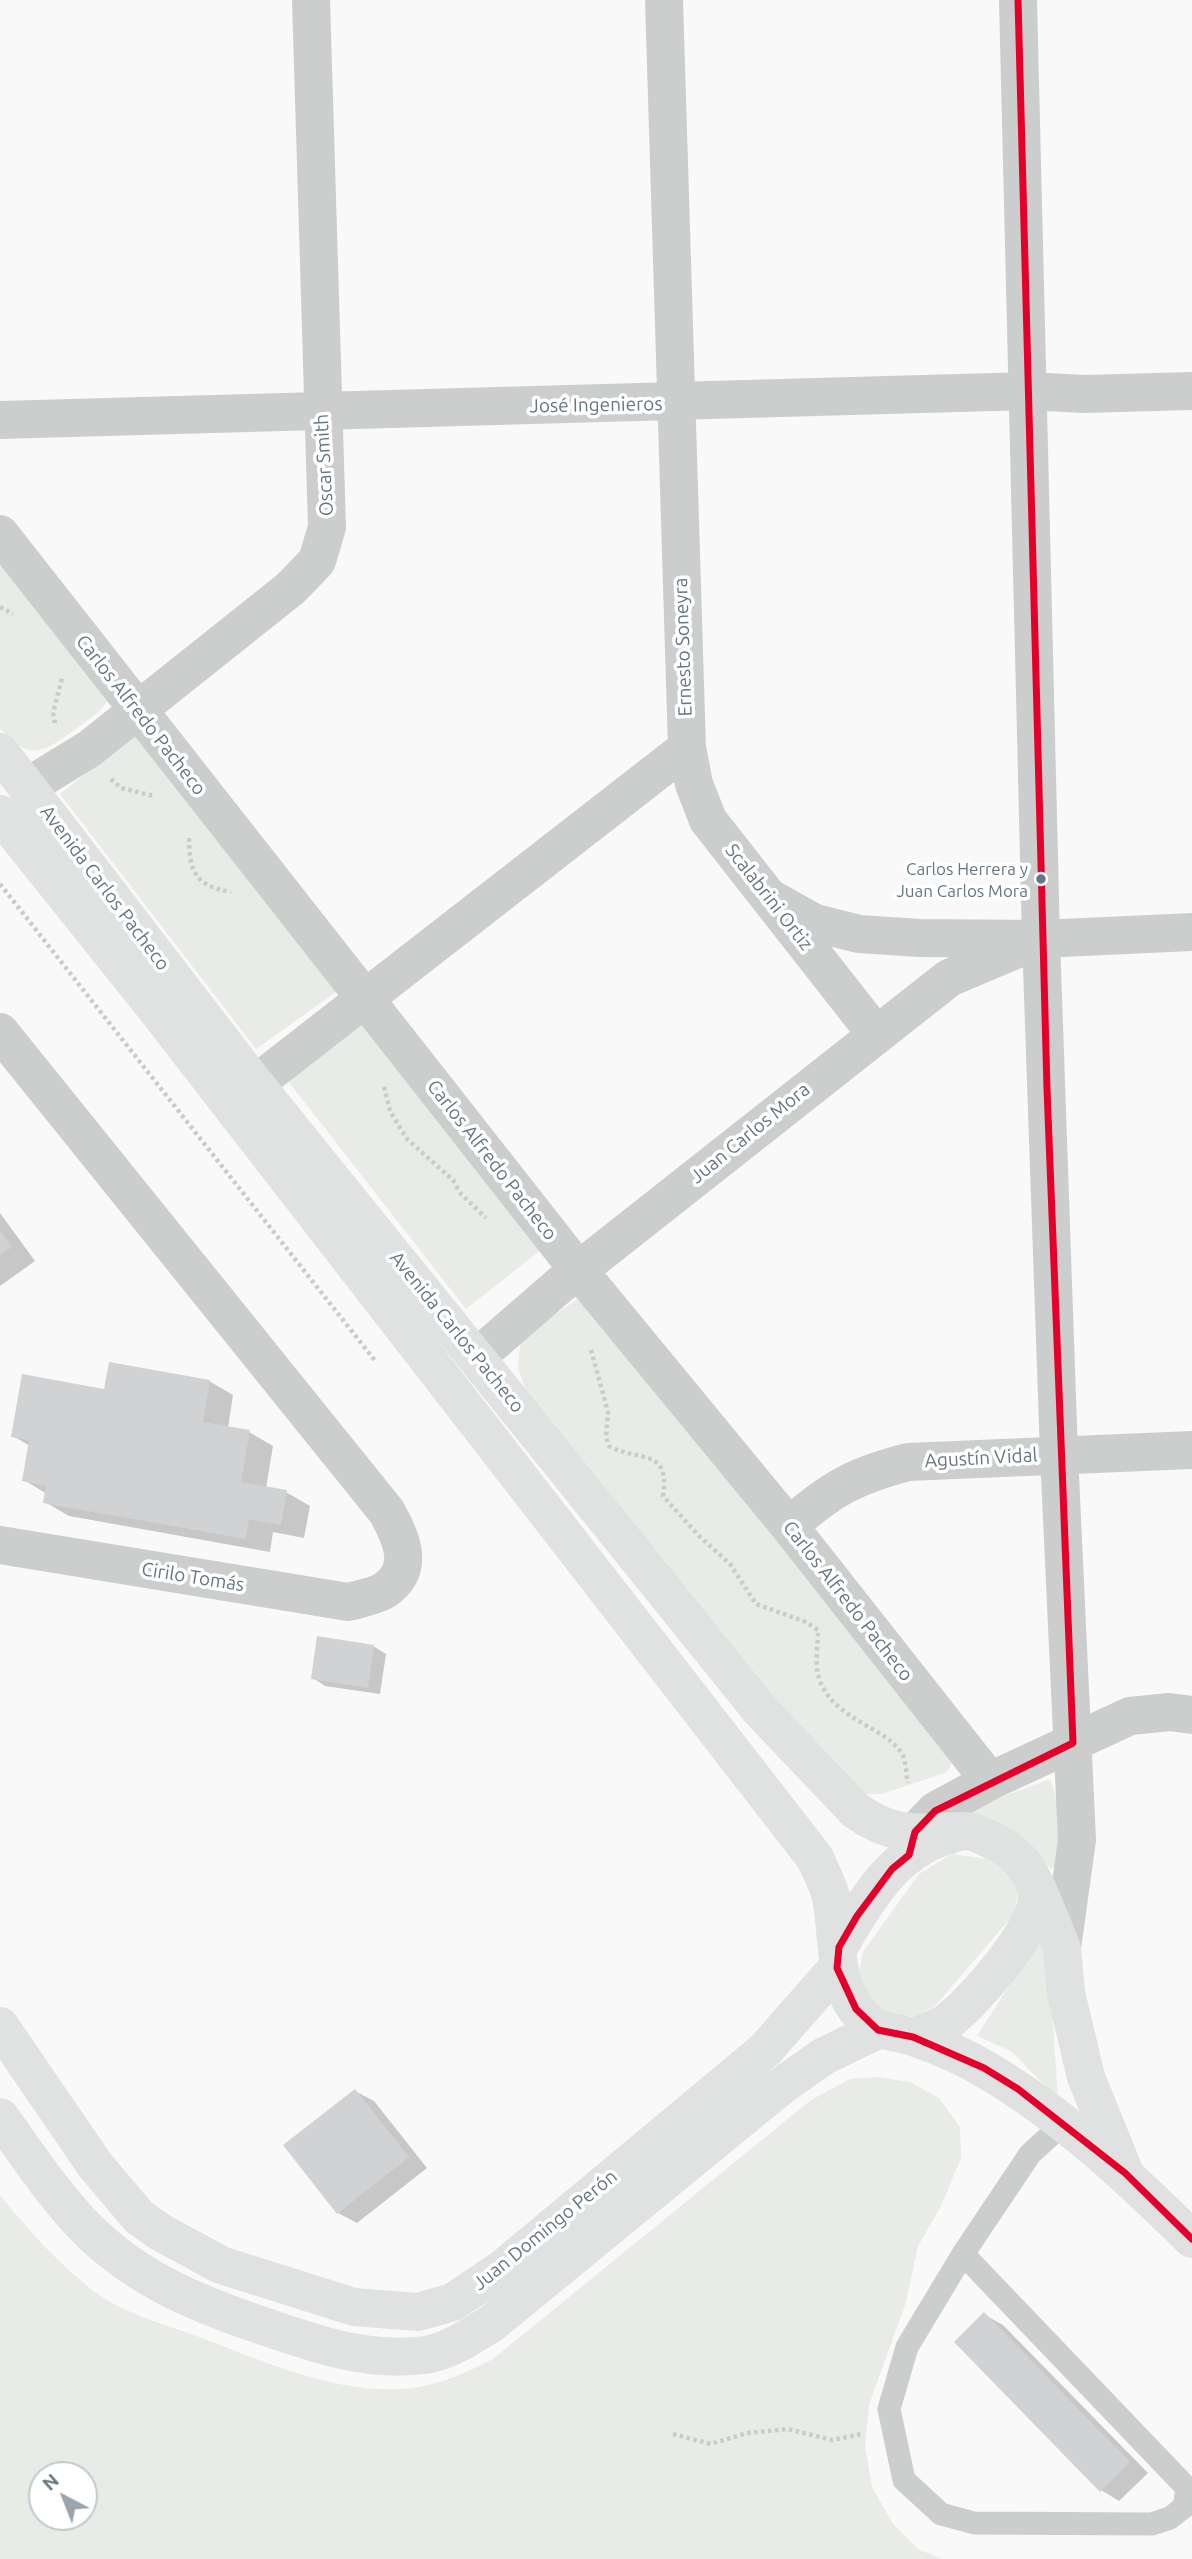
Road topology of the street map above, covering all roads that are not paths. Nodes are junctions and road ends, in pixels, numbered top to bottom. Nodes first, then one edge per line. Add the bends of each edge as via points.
1 (311, 0) edge
2 (664, 0) edge
3 (1018, 0) edge
4 (1029, 391) junction
5 (1192, 391) edge
6 (674, 403) junction
7 (321, 411) junction
8 (0, 421) edge
9 (0, 534) edge
10 (137, 711) junction
11 (687, 748) junction
12 (0, 752) edge
13 (27, 787) junction
14 (0, 814) edge
15 (772, 899) junction
16 (1192, 932) edge
17 (1041, 939) junction
18 (365, 999) junction
19 (0, 1032) edge
20 (876, 1034) junction
21 (255, 1084) junction
22 (579, 1270) junction
23 (478, 1356) junction
24 (1192, 1450) edge
25 (1059, 1454) junction
26 (789, 1526) junction
27 (0, 1545) edge
28 (1192, 1715) edge
29 (1073, 1743) junction
30 (990, 1781) junction
31 (931, 1832) junction
32 (1077, 1840) junction
33 (1037, 1899) junction
34 (1062, 1948) junction
35 (838, 1957) junction
36 (0, 2026) edge
37 (895, 2033) junction
38 (0, 2117) edge
39 (1063, 2124) junction
40 (1125, 2172) junction
41 (1192, 2239) edge
42 (963, 2254) junction

1 - 7 street, Oscar Smith
2 - 6 street, Ernesto Soneyra
3 - 4 street
4 - 5 street, José Ingenieros
4 - 6 street, José Ingenieros
4 - 17 street
6 - 7 street, José Ingenieros
6 - 11 street, Ernesto Soneyra
7 - 8 street, José Ingenieros
7 - 10 street, Oscar Smith via 327,527 317,561 291,588
9 - 10 street, Carlos Alfredo Pacheco
10 - 13 street, Oscar Smith via 89,749
10 - 18 street, Carlos Alfredo Pacheco
11 - 15 street, Scalabrini Ortiz via 708,820
11 - 18 street
12 - 13 main road, Avenida Carlos Pacheco
13 - 21 main road, Avenida Carlos Pacheco
14 - 35 main road, Avenida Carlos Pacheco via 815,1858 830,1893
15 - 17 street, Juan Carlos Mora via 814,923 859,933
15 - 20 street, Scalabrini Ortiz
16 - 17 street, Juan Carlos Mora
17 - 20 street, Juan Carlos Mora via 949,978
17 - 25 street
18 - 21 street
18 - 22 street, Carlos Alfredo Pacheco
19 - 27 street, Cirilo Tomás via 387,1512 404,1543 402,1569 385,1590 348,1602
20 - 22 street, Juan Carlos Mora
21 - 23 main road, Avenida Carlos Pacheco
22 - 23 street, Juan Carlos Mora
22 - 26 street, Carlos Alfredo Pacheco
23 - 31 main road, Avenida Carlos Pacheco via 761,1711 855,1810 892,1831
24 - 25 street, Agustín Vidal
25 - 26 street, Agustín Vidal via 908,1462 865,1473 821,1499
25 - 29 street
26 - 30 street, Carlos Alfredo Pacheco
28 - 29 street via 1130,1716
29 - 30 street
29 - 32 street
30 - 31 street
31 - 33 main road, Avenida Carlos Pacheco via 986,1837 1006,1848
31 - 35 main road via 872,1893
32 - 33 street
32 - 34 street
33 - 34 main road, Avenida Carlos Pacheco
33 - 37 main road via 996,1971 947,2022
34 - 40 main road, Avenida Carlos Pacheco via 1066,1993 1086,2077
35 - 36 main road, Juan Domingo Perón via 765,2050 502,2269 453,2302 418,2312 354,2307 221,2265 160,2232 139,2217 94,2165
35 - 37 main road, Avenida Carlos Pacheco via 856,2009
37 - 38 main road, Juan Domingo Perón via 824,2056 492,2323 459,2344 427,2355 338,2351 172,2292 85,2227
37 - 39 main road, Avenida Carlos Pacheco via 984,2068
39 - 40 main road, Avenida Carlos Pacheco
39 - 42 lane via 1030,2154
40 - 41 main road, Avenida Carlos Pacheco
42 - 42 lane via 1187,2488 1184,2507 1152,2524 974,2523 941,2514 904,2480 889,2409 907,2347

